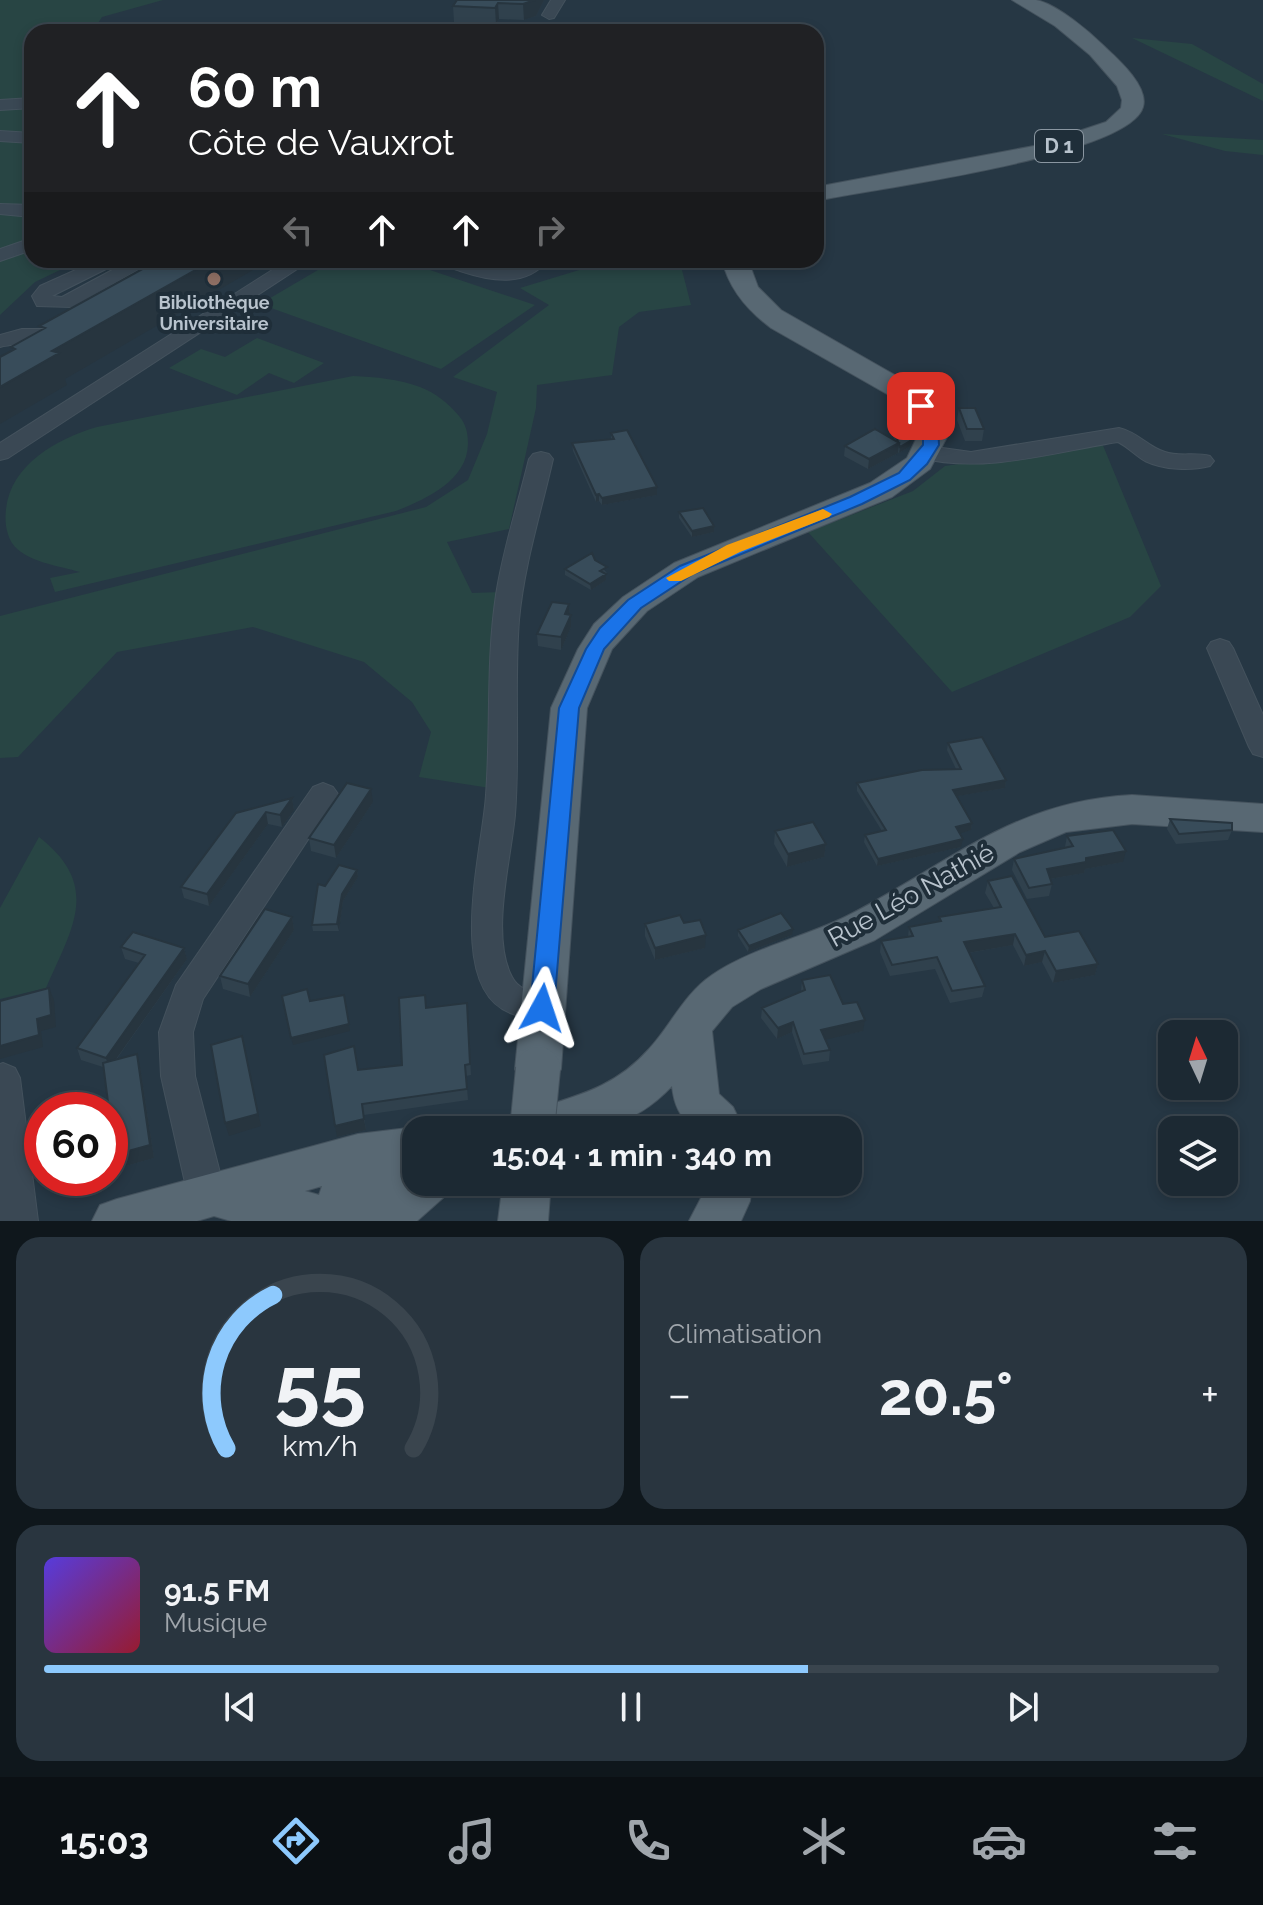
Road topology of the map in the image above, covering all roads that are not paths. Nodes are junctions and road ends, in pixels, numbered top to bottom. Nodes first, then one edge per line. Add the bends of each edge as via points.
1 (558, 0) edge
2 (1021, 0) edge
3 (549, 15) dead end
4 (24, 104) edge
5 (0, 105) edge
6 (0, 136) edge
7 (24, 138) edge
8 (824, 192) edge
9 (0, 209) edge
10 (24, 210) edge
11 (24, 247) edge
12 (0, 255) edge
13 (96, 268) edge
14 (139, 268) edge
15 (289, 268) edge
16 (473, 268) edge
17 (529, 268) edge
18 (737, 268) edge
19 (61, 331) edge
20 (7, 349) edge
21 (0, 453) edge
22 (928, 453) junction
23 (541, 459) dead end
24 (1202, 461) dead end
25 (1220, 648) dead end
26 (1263, 747) edge
27 (323, 794) dead end
28 (1263, 818) edge
29 (542, 1008) junction
30 (690, 1030) junction
31 (3, 1078) dead end
32 (637, 1089) junction
33 (535, 1116) edge
34 (586, 1116) edge
35 (708, 1116) edge
36 (402, 1150) edge
37 (358, 1155) junction
38 (207, 1196) junction
39 (526, 1196) edge
40 (727, 1196) edge
41 (407, 1203) edge
42 (19, 1221) edge
43 (117, 1221) edge
44 (333, 1221) edge
45 (523, 1221) edge
46 (714, 1221) edge

1 - 3 street
2 - 8 main road, D 1 via 1074,31 1114,69 1132,95 1125,119 1064,145
4 - 5 street
6 - 7 street
9 - 10 street
11 - 12 street
13 - 14 street via 47,290 44,302 65,303
15 - 21 street
16 - 17 street via 508,275
18 - 22 main road via 767,312 915,399 930,425
19 - 20 street via 22,335
22 - 24 street via 971,459 1119,435 1133,438 1152,455
22 - 29 main road via 904,477 881,490 686,570 606,632 569,708
23 - 29 street via 509,594 500,810 488,933 501,989 512,1001
25 - 26 street
27 - 38 street via 188,995 176,1032 178,1076
28 - 30 main road, Rue Léo Nathié via 1158,811 1059,819 1020,834 860,928 717,995
29 - 33 main road, bridge
30 - 32 main road, Rue Léo Nathié via 664,1065
30 - 35 main road
31 - 42 street
32 - 34 main road, Rue Léo Nathié
32 - 35 main road
36 - 37 main road
37 - 38 main road
37 - 41 main road
37 - 44 main road
38 - 43 main road
38 - 44 main road via 272,1204
39 - 45 main road
40 - 46 main road
41 - 44 main road

